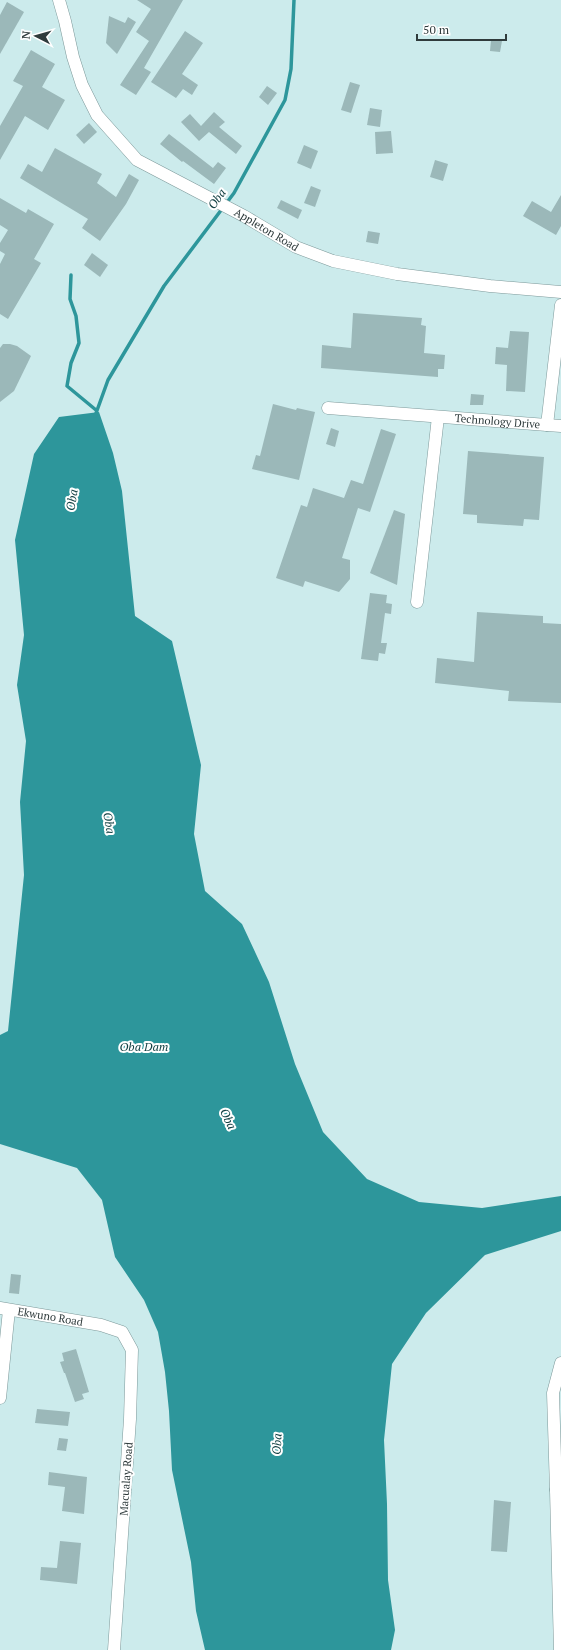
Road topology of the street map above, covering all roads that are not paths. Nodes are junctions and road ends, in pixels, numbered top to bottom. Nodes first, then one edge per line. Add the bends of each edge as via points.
1 (58, 0) edge
2 (561, 292) edge
3 (561, 305) edge
4 (328, 408) dead end
5 (438, 417) junction
6 (547, 425) junction
7 (561, 426) edge
8 (417, 602) dead end
9 (5, 1309) edge
10 (101, 1325) joint
11 (561, 1363) edge
12 (0, 1398) edge
13 (558, 1490) edge
14 (114, 1650) edge
15 (560, 1650) edge

1 - 2 street, Appleton Road via 82,85 96,115 137,160 244,216 296,247 332,261 396,274
3 - 6 street, Technology Drive
4 - 5 street, Technology Drive
5 - 6 street, Technology Drive
5 - 8 street
6 - 7 street
9 - 10 street, Ekwuno Road
9 - 12 street
10 - 14 street, Macualay Road via 122,1332 132,1350 130,1419
11 - 13 street via 553,1393
13 - 15 street

